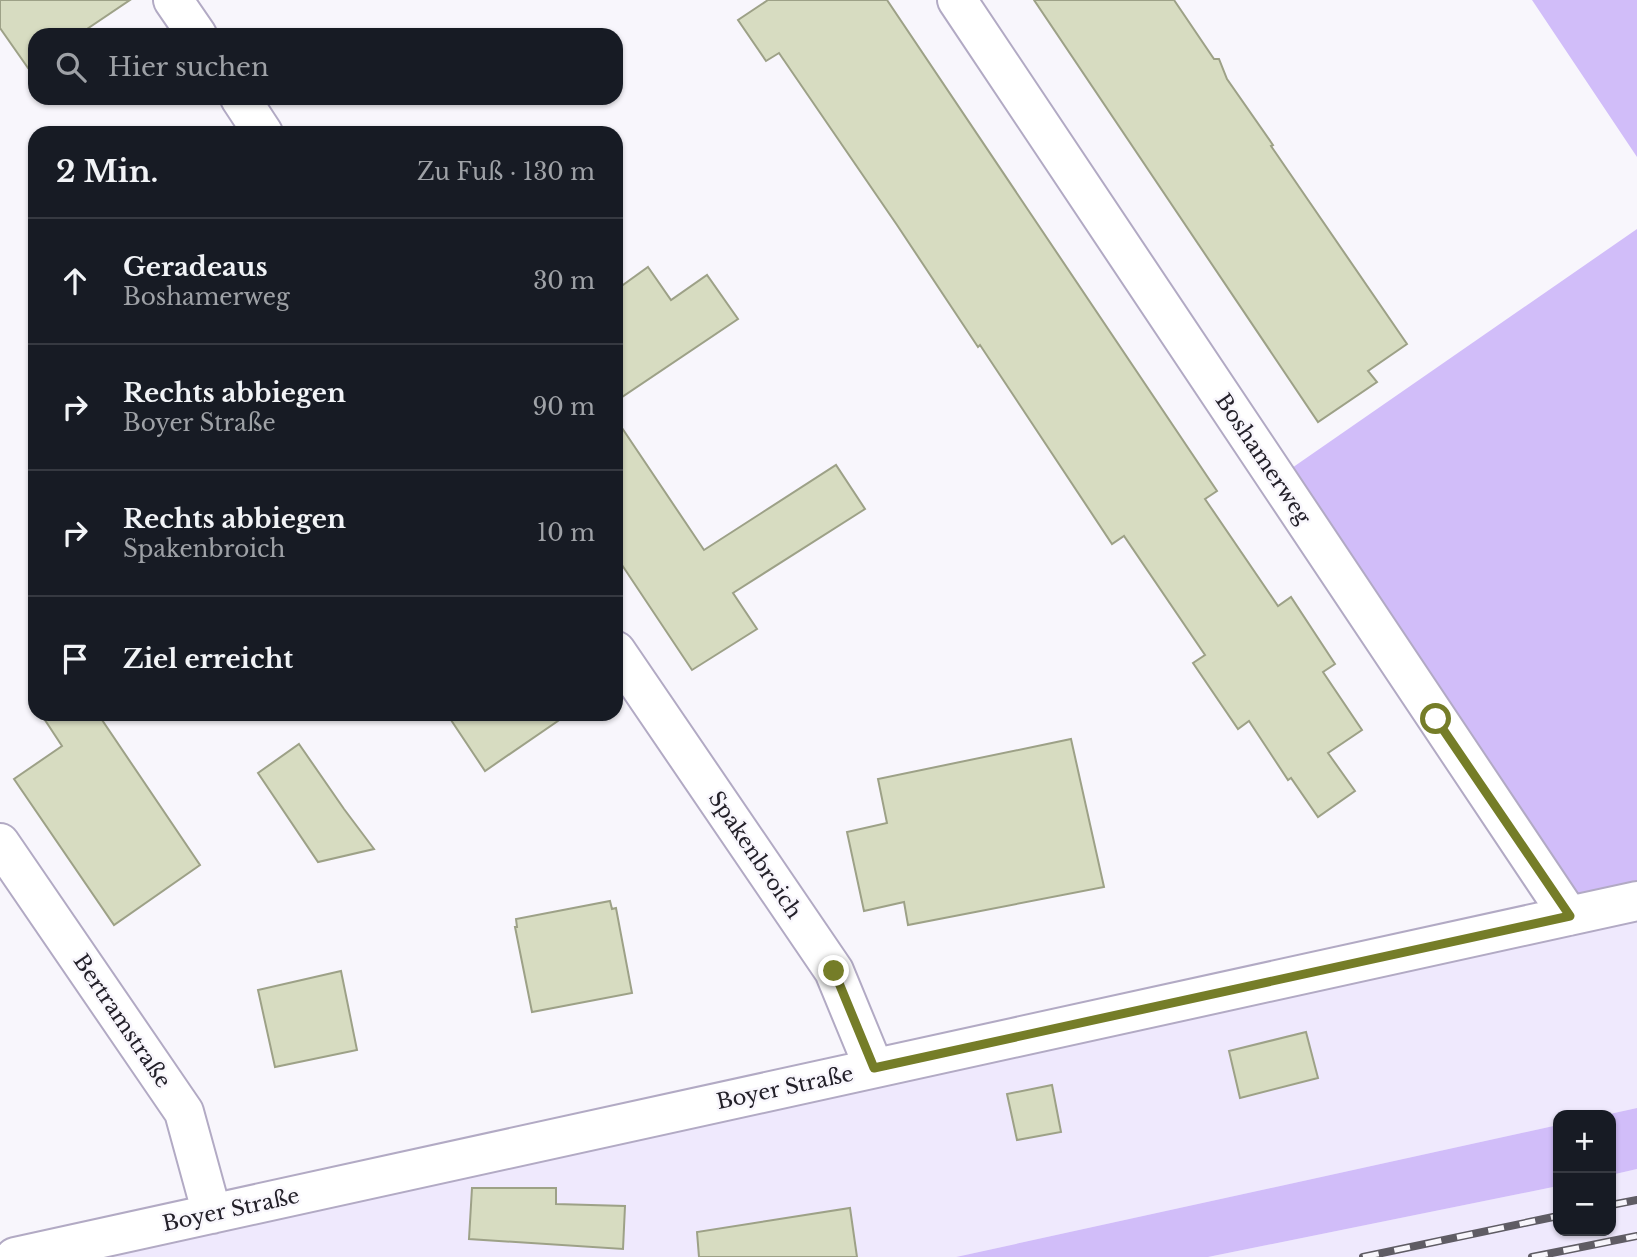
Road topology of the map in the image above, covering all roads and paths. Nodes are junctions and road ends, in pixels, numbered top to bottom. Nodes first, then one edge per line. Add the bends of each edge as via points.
1 (173, 0) edge
2 (957, 0) edge
3 (192, 28) edge
4 (245, 105) edge
5 (258, 126) edge
6 (623, 661) edge
7 (0, 843) edge
8 (1637, 901) edge
9 (1570, 916) junction
10 (874, 1068) junction
11 (212, 1214) junction
12 (15, 1257) edge

1 - 3 street
2 - 9 street, Boshamerweg
4 - 5 street
6 - 10 street, Spakenbroich via 834,971
7 - 11 street, Bertramstraße via 184,1112
8 - 9 street, Boyer Straße
9 - 10 street, Boyer Straße
10 - 11 street, Boyer Straße
11 - 12 street, Boyer Straße

